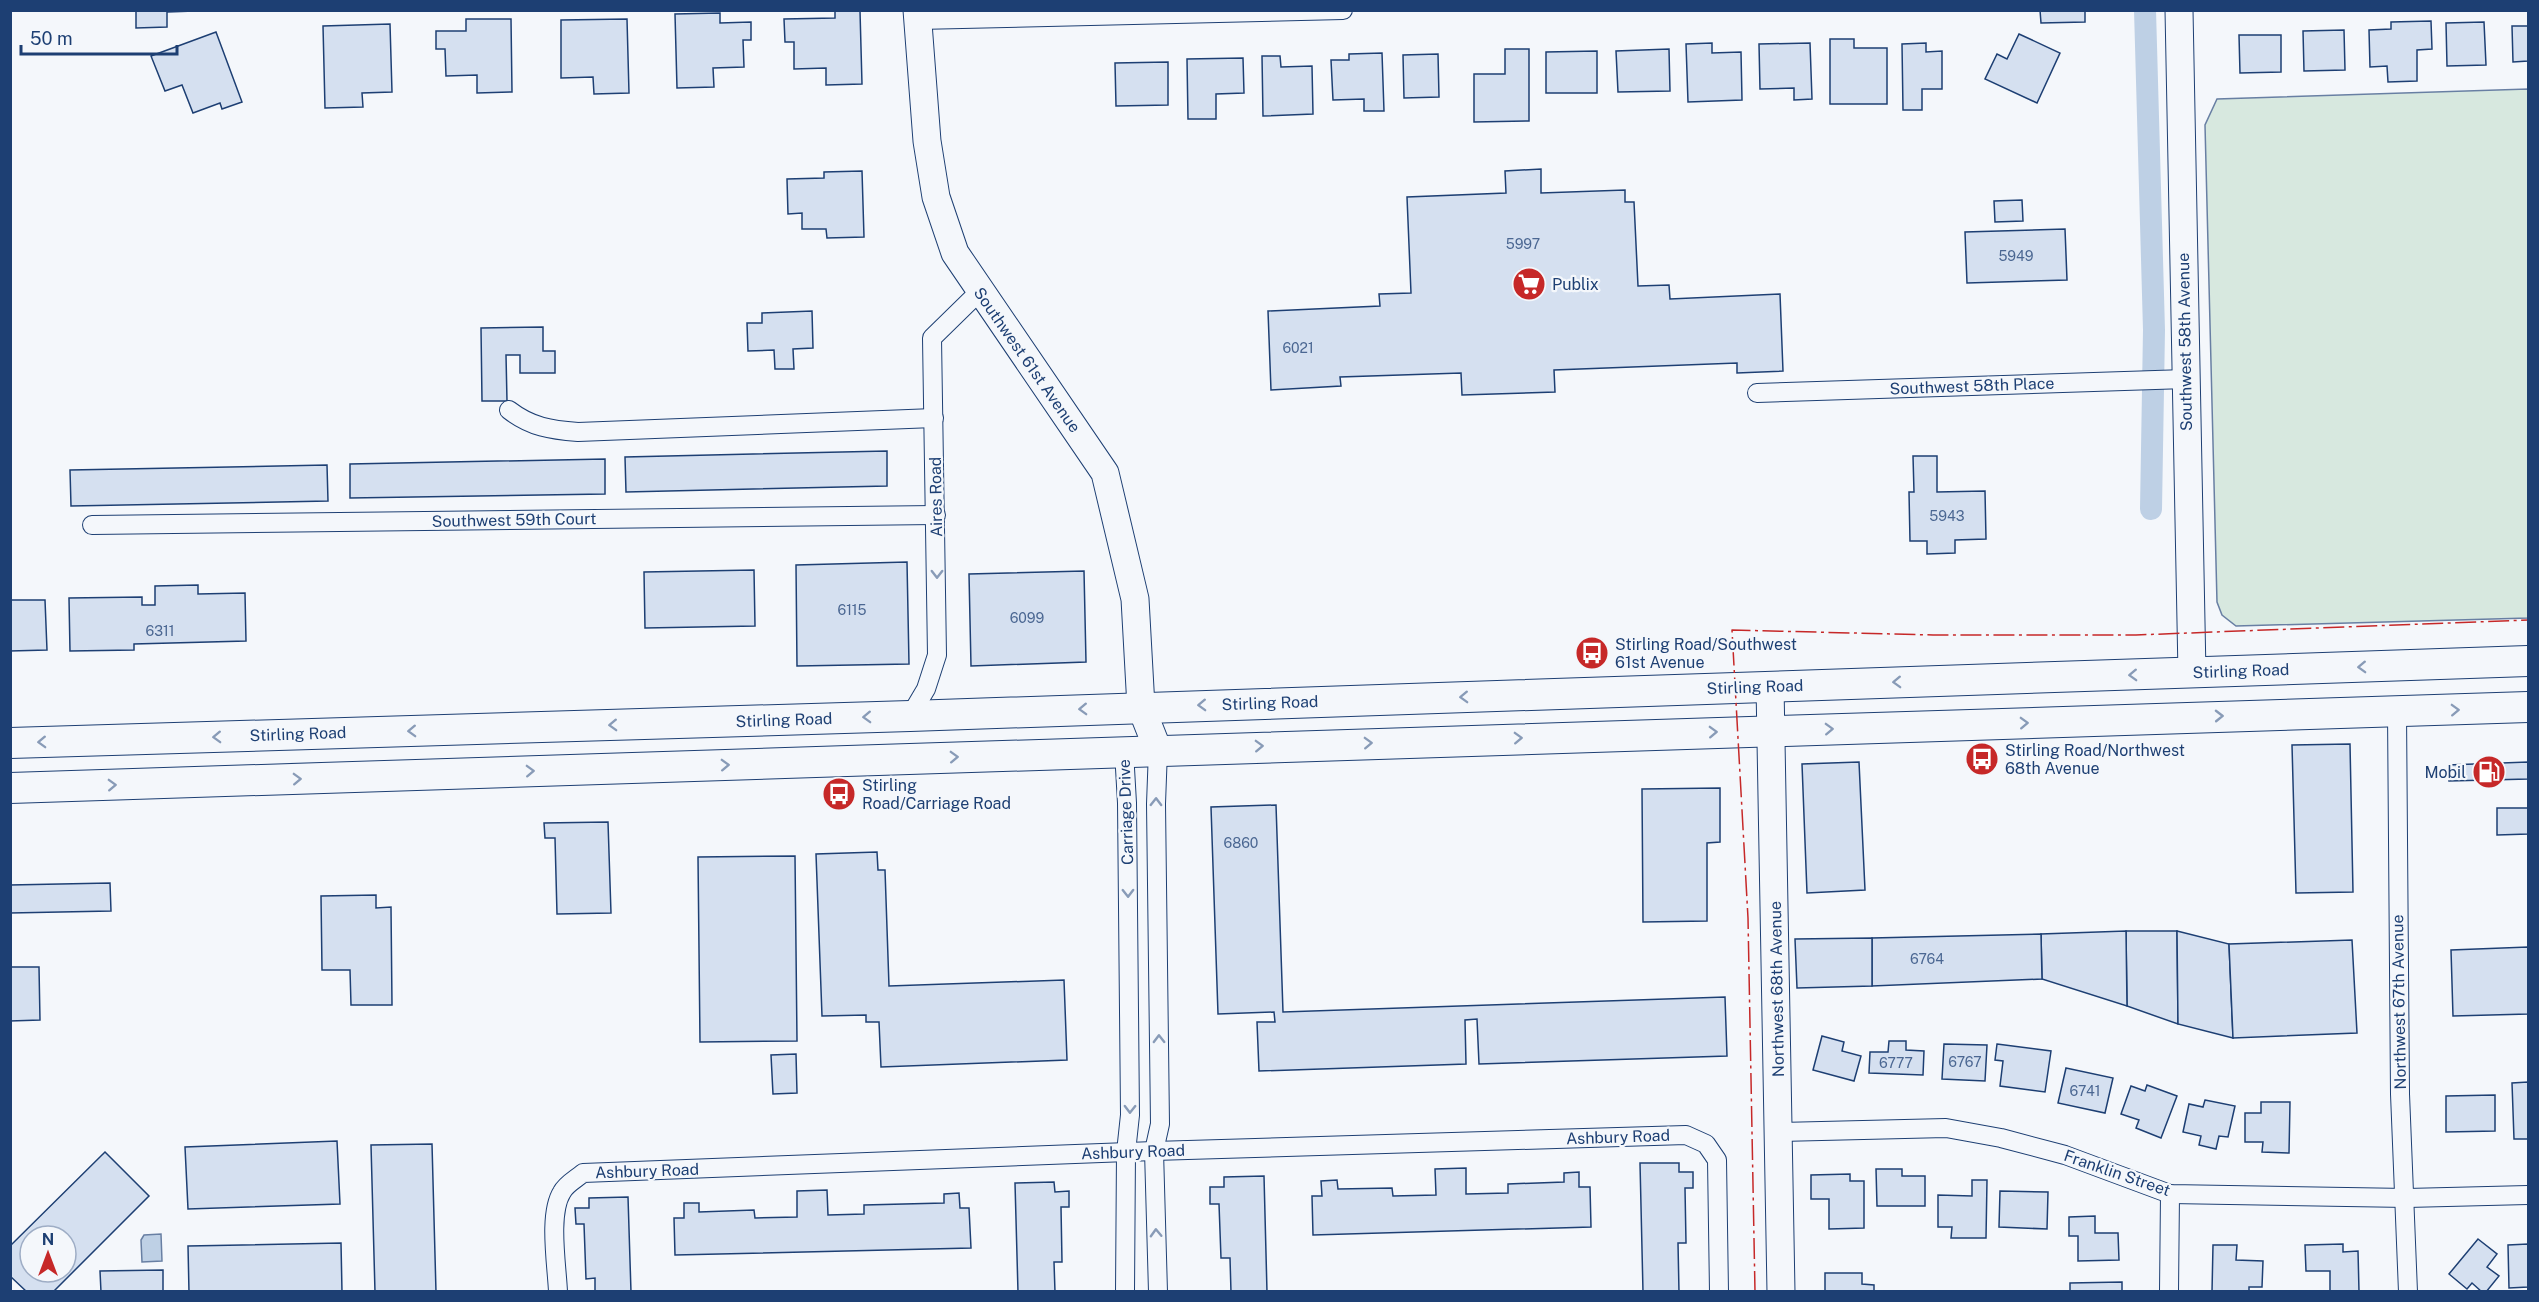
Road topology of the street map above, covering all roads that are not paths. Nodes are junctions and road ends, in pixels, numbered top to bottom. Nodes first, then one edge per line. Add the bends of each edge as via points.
1 (1342, 10) edge
2 (2179, 10) edge
3 (917, 15) edge
4 (979, 292) junction
5 (2186, 380) junction
6 (1757, 393) dead end
7 (509, 410) dead end
8 (934, 418) junction
9 (936, 515) junction
10 (92, 525) dead end
11 (2529, 661) edge
12 (2192, 673) junction
13 (1770, 686) junction
14 (2529, 686) edge
15 (1141, 707) junction
16 (2529, 707) edge
17 (2397, 712) junction
18 (2352, 713) junction
19 (910, 716) junction
20 (471, 729) junction
21 (1771, 730) junction
22 (10, 743) edge
23 (1158, 750) junction
24 (1124, 751) junction
25 (471, 773) junction
26 (10, 788) edge
27 (1127, 841) junction
28 (1157, 841) junction
29 (1780, 1132) junction
30 (1154, 1151) junction
31 (1126, 1152) junction
32 (2170, 1194) junction
33 (2529, 1195) edge
34 (2407, 1198) junction
35 (558, 1292) edge
36 (1125, 1292) edge
37 (1158, 1292) edge
38 (1719, 1292) edge
39 (1781, 1292) edge
40 (2169, 1292) edge
41 (2408, 1292) edge

1 - 3 street
2 - 5 street, Southwest 58th Avenue
3 - 4 street, Southwest 61st Avenue via 927,141 936,197 955,253
4 - 8 street, Aires Road via 932,338
4 - 15 street, Southwest 61st Avenue via 1105,473 1135,599
5 - 6 street, Southwest 58th Place
5 - 12 street, Southwest 58th Avenue
7 - 8 street via 544,429 578,432
8 - 9 street, Aires Road
9 - 10 street, Southwest 59th Court
9 -> 19 street, Aires Road via 937,654 926,689
11 -> 12 main road, Stirling Road
12 -> 13 main road, Stirling Road
13 -> 15 main road, Stirling Road
13 - 21 street, Northwest 68th Avenue
14 - 18 main road via 2381,693 2359,704
15 -> 19 main road, Stirling Road
15 - 23 street, Carriage Drive
15 - 24 street, Carriage Drive
17 -> 16 main road
17 - 18 main road
17 - 34 street, Northwest 67th Avenue via 2400,1094
21 -> 18 main road
19 -> 20 main road, Stirling Road
20 -> 22 main road, Stirling Road
20 - 25 main road
23 -> 21 main road
21 - 29 street, Northwest 68th Avenue
23 - 24 main road
28 -> 23 street, Carriage Drive
25 -> 24 main road
24 - 27 street, Carriage Drive
26 -> 25 main road
27 - 28 street
27 -> 31 street, Carriage Drive via 1130,1115
30 -> 28 street, Carriage Drive via 1160,1124
29 - 32 street, Franklin Street via 1946,1128 2065,1155
29 - 39 street, Northwest 68th Avenue
30 - 31 street, Ashbury Road
37 -> 30 street, Carriage Drive
30 - 38 street, Ashbury Road via 1686,1135 1706,1144 1717,1160
31 - 35 street, Ashbury Road via 583,1173 563,1189 558,1199
31 - 36 street, Carriage Drive
32 - 34 street, Franklin Street
32 - 40 street
33 - 34 street, Franklin Street
34 - 41 street, Northwest 67th Avenue

